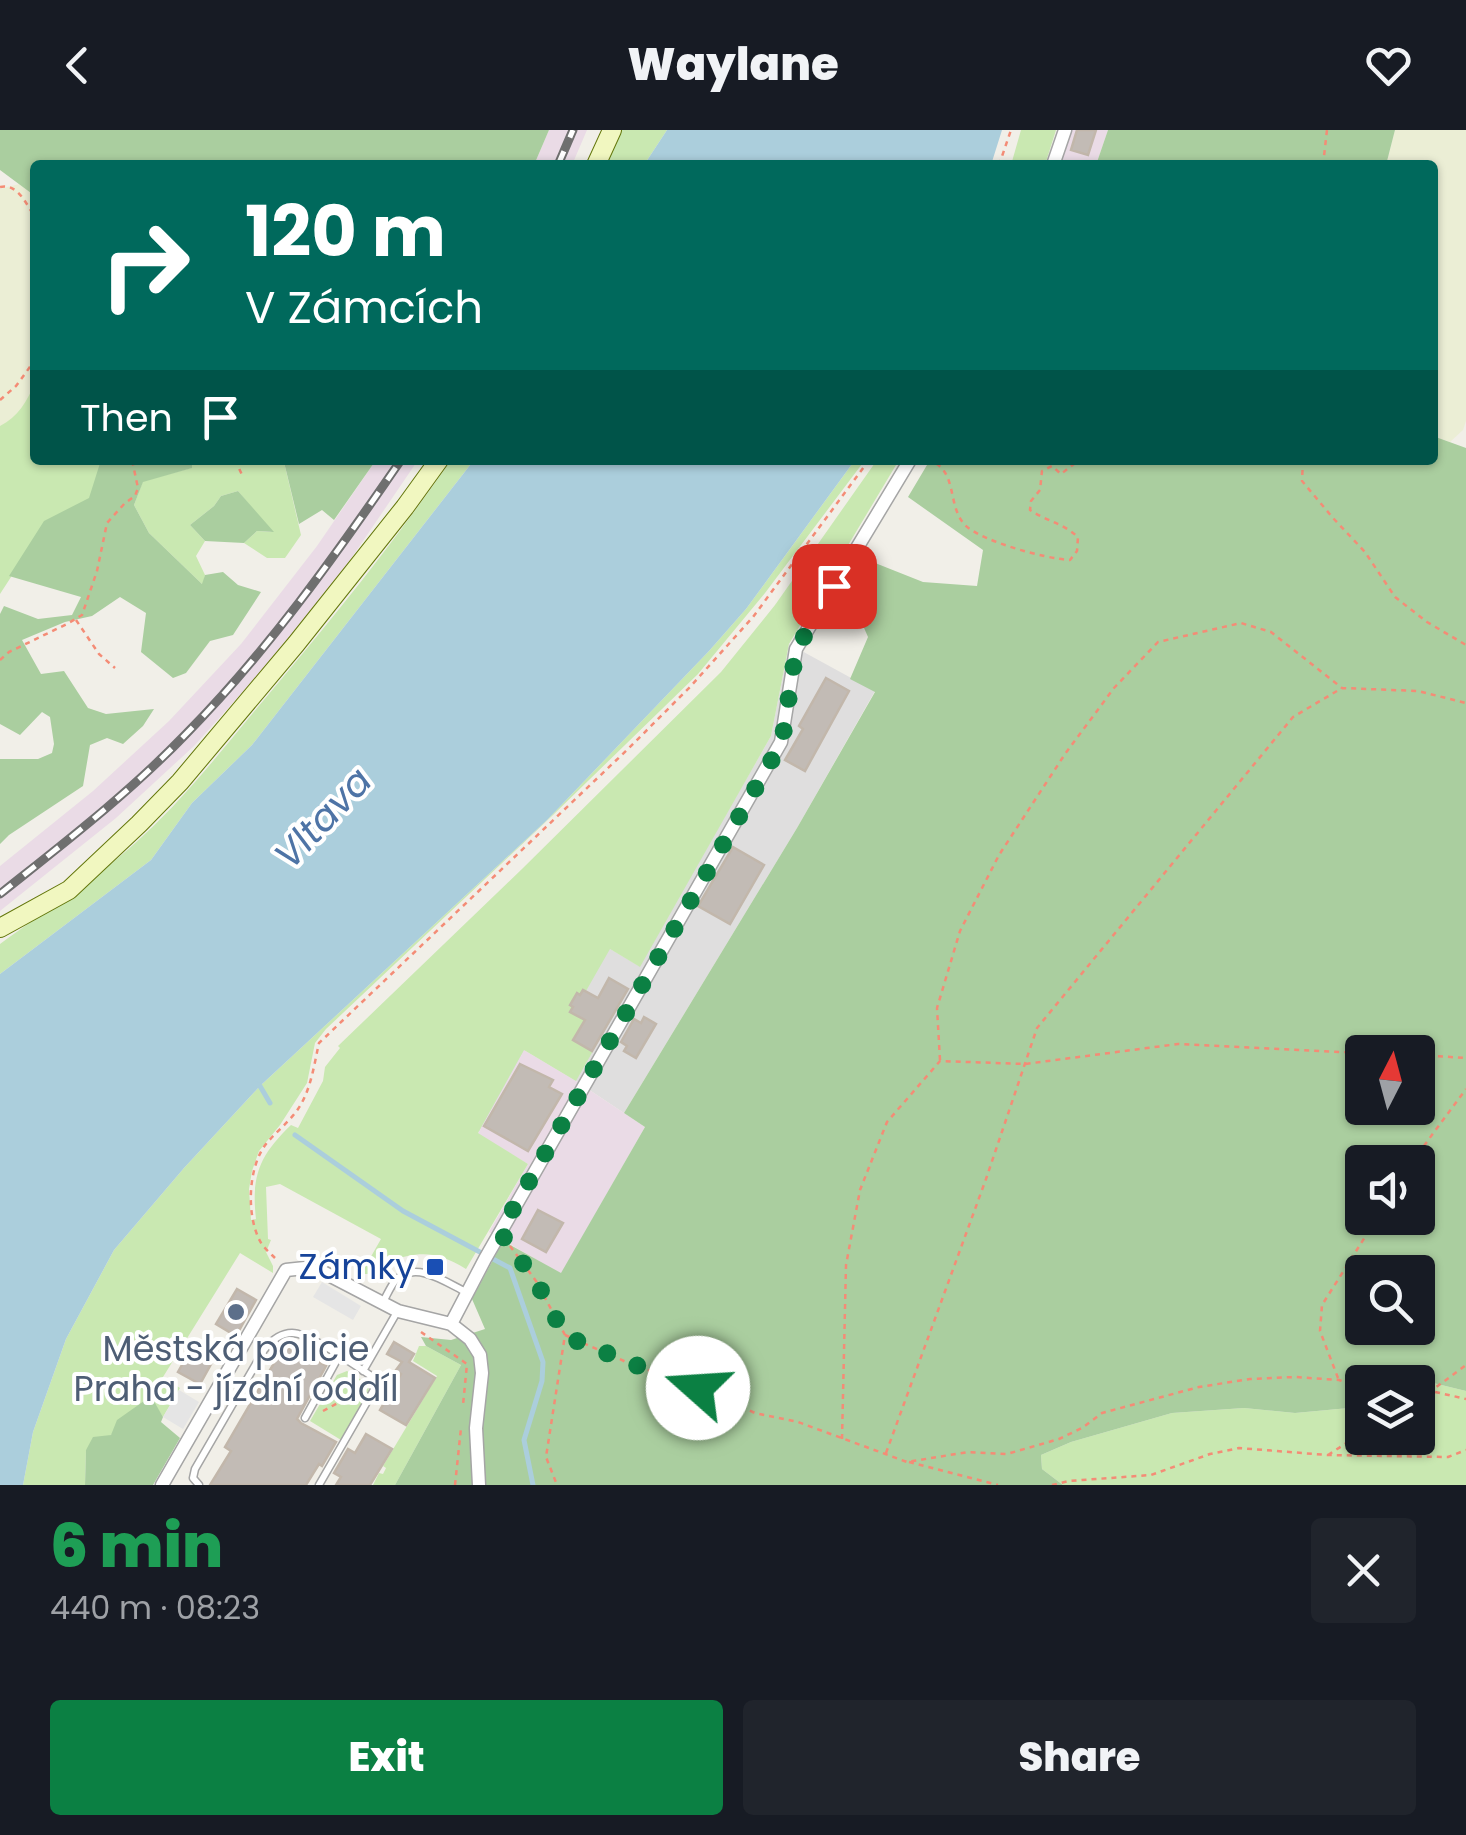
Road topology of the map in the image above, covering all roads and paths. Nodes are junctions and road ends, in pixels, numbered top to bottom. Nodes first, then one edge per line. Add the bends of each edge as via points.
1 (612, 130) edge
2 (1011, 130) edge
3 (1065, 130) edge
4 (1327, 130) edge
5 (598, 160) edge
6 (1001, 160) edge
7 (1055, 160) edge
8 (1324, 160) edge
9 (2, 185) edge
10 (30, 210) edge
11 (30, 367) edge
12 (0, 400) edge
13 (133, 465) edge
14 (237, 465) edge
15 (434, 465) edge
16 (864, 465) edge
17 (907, 465) edge
18 (939, 465) edge
19 (1073, 465) edge
20 (1302, 465) edge
21 (243, 477) dead end
22 (76, 619) junction
23 (1466, 645) edge
24 (0, 660) edge
25 (115, 668) dead end
26 (1342, 688) junction
27 (1466, 703) edge
28 (0, 928) edge
29 (1345, 1052) edge
30 (1435, 1057) edge
31 (1466, 1058) edge
32 (940, 1061) junction
33 (1024, 1064) junction
34 (1466, 1089) edge
35 (1425, 1145) edge
36 (500, 1232) junction
37 (1366, 1235) edge
38 (286, 1270) junction
39 (468, 1293) junction
40 (382, 1303) junction
41 (398, 1311) junction
42 (416, 1316) junction
43 (452, 1324) junction
44 (565, 1336) junction
45 (339, 1356) junction
46 (1466, 1365) edge
47 (363, 1371) junction
48 (1338, 1380) junction
49 (1345, 1382) edge
50 (377, 1386) junction
51 (1435, 1388) edge
52 (1435, 1393) edge
53 (1466, 1399) edge
54 (306, 1416) joint
55 (842, 1440) junction
56 (1345, 1445) edge
57 (1466, 1450) edge
58 (886, 1453) junction
59 (1327, 1456) junction
60 (908, 1462) junction
61 (162, 1485) edge
62 (199, 1485) edge
63 (319, 1485) edge
64 (456, 1485) edge
65 (479, 1485) edge
66 (557, 1485) edge
67 (998, 1485) edge
68 (1052, 1485) edge

1 - 5 main road
2 - 6 path
3 - 7 street
4 - 8 path
9 - 10 path via 15,188
11 - 12 path
13 - 22 path via 136,496 107,524 97,572
14 - 21 path
15 - 28 main road via 180,782 69,890
16 - 38 path via 753,616 690,688 318,1043 299,1108 264,1146 253,1172 252,1212 260,1241
17 - 36 street via 796,650 782,742
18 - 19 path via 950,478 963,523 1049,559 1070,560 1078,538 1030,510 1030,501 1040,490 1042,470 1052,466 1062,474
20 - 23 path via 1302,481 1395,597
22 - 24 path
22 - 25 path
26 - 27 path via 1418,691
26 - 32 path via 1271,632 1240,623 1158,642 1114,688 999,855 960,931 937,1008
26 - 33 path via 1293,717 1037,1028
29 - 33 path via 1178,1044
30 - 31 path
32 - 33 path
32 - 55 path via 887,1122 860,1190 846,1266
33 - 58 path
34 - 35 path
36 - 39 street
36 - 44 path
37 - 48 path via 1322,1305 1320,1330
38 - 40 street via 324,1272
38 - 61 street
39 - 40 lane via 425,1272 410,1272 396,1279
39 - 43 street
40 - 41 street
41 - 42 street
41 - 47 lane
42 - 43 street
42 - 64 path via 421,1332 467,1364
43 - 65 street via 480,1355
44 - 55 path via 755,1413
44 - 66 path via 546,1457
45 - 47 lane
45 - 54 lane
45 - 62 lane via 293,1333 272,1340 194,1469
46 - 51 path
47 - 50 lane
48 - 49 path
48 - 60 path via 1250,1379 1199,1387 1102,1413 1059,1440 1007,1454 968,1452
50 - 54 path
50 - 63 lane
52 - 53 path
55 - 58 path
56 - 59 path
57 - 59 path via 1448,1457
58 - 60 path
59 - 68 path via 1239,1448 1151,1475
60 - 67 path

